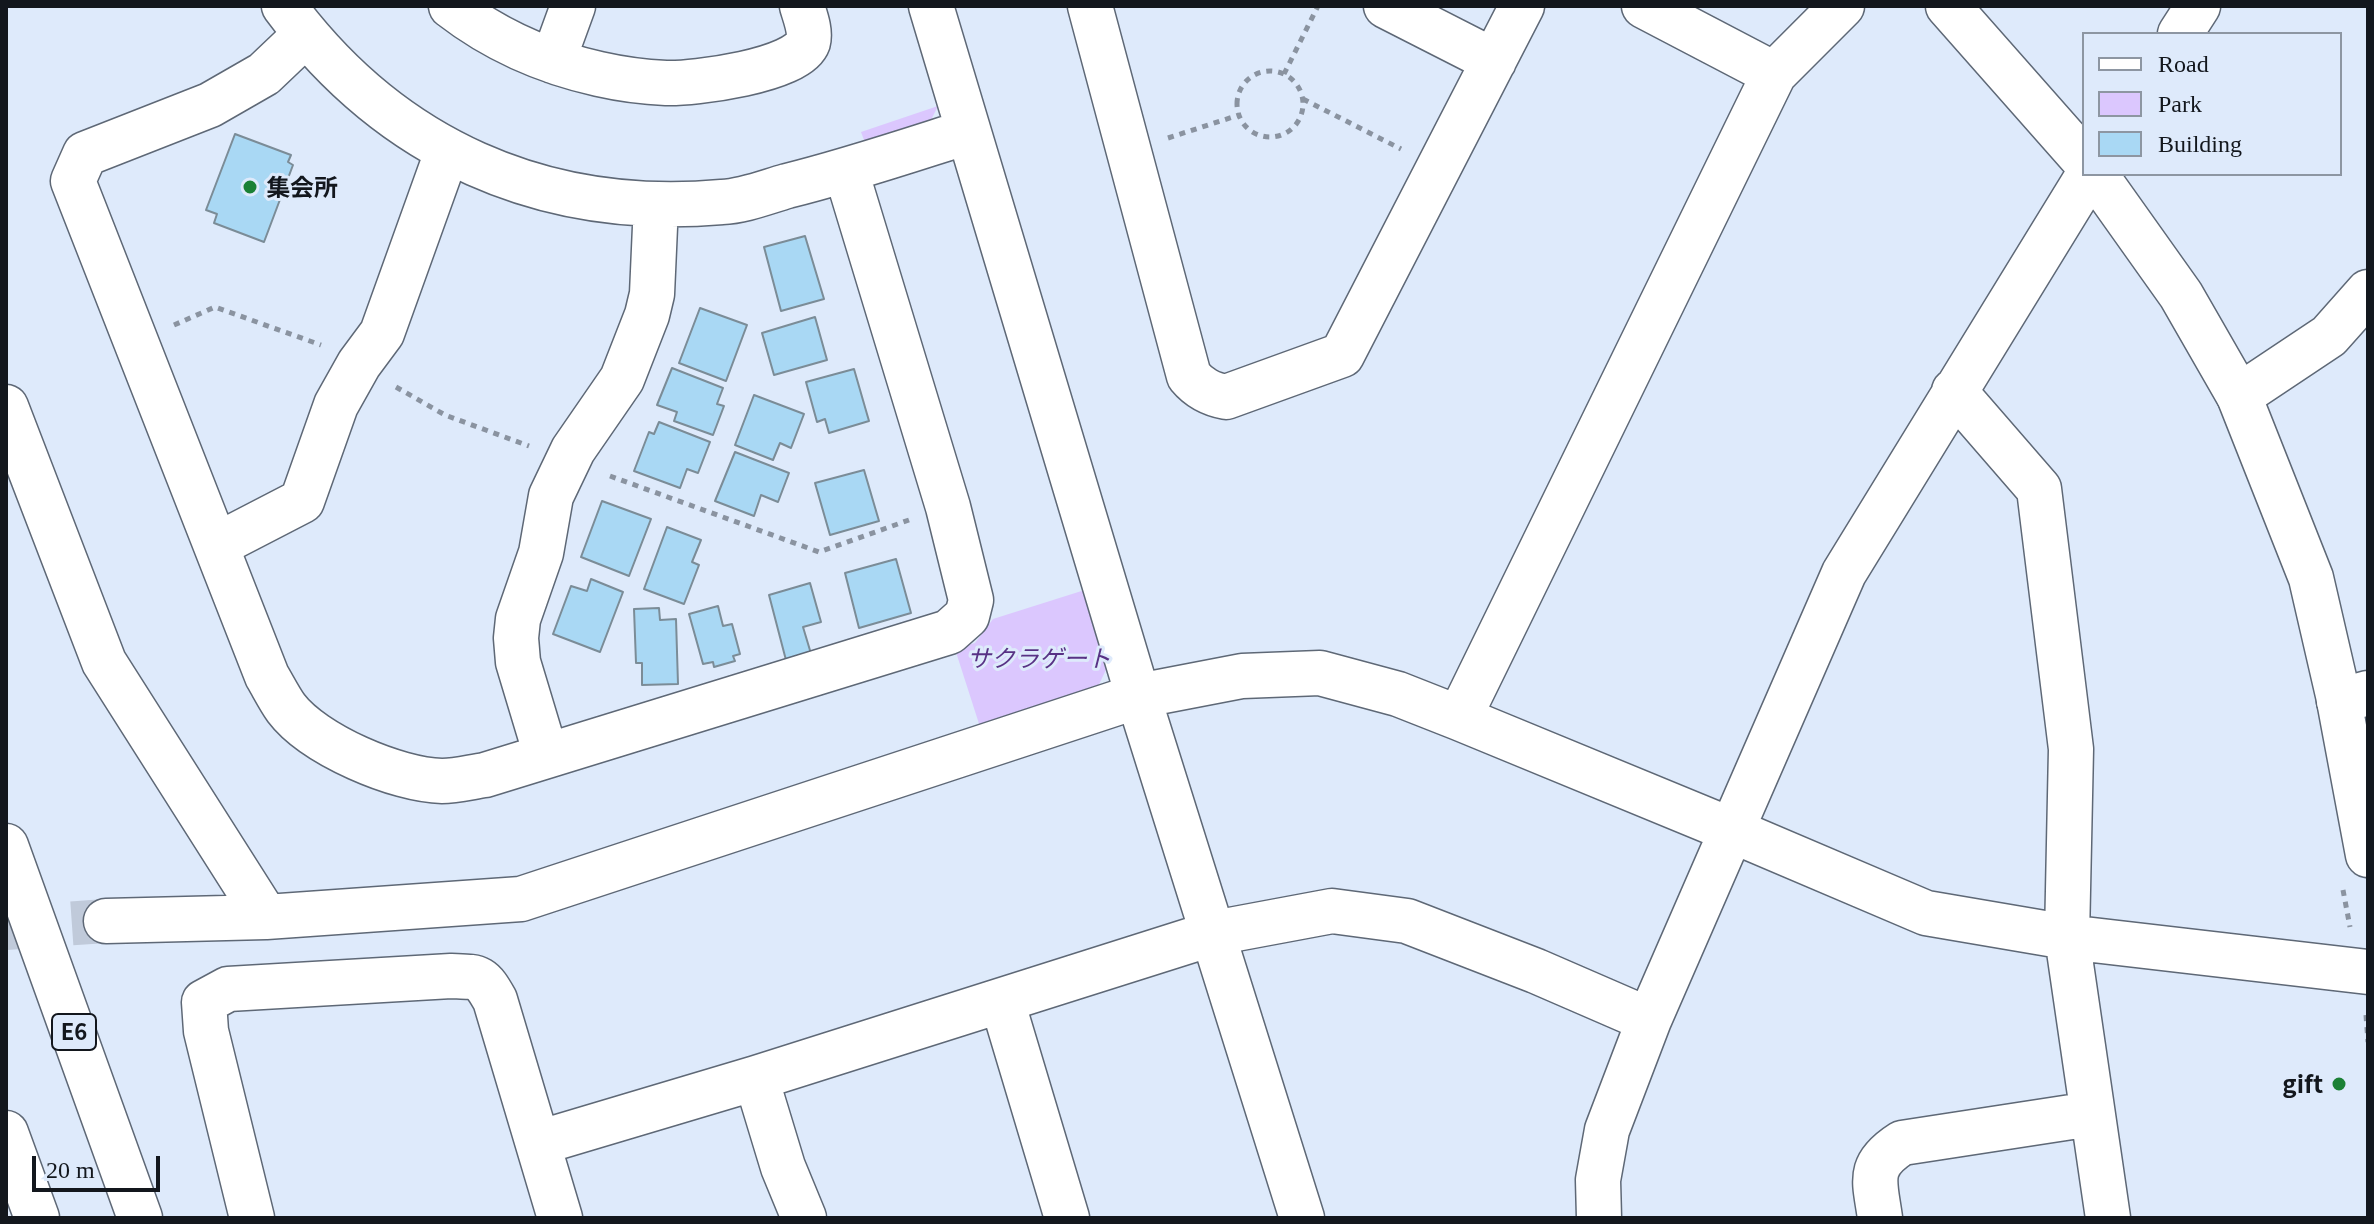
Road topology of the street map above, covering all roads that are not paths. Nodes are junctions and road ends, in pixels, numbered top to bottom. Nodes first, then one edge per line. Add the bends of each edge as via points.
1 (451, 6) edge
2 (573, 6) edge
3 (802, 6) edge
4 (931, 6) edge
5 (1090, 6) edge
6 (1386, 6) edge
7 (1522, 6) edge
8 (1644, 6) edge
9 (1842, 6) edge
10 (1948, 6) edge
11 (2198, 6) edge
12 (295, 20) edge
13 (2181, 32) edge
14 (553, 61) junction
15 (1494, 61) junction
16 (1774, 74) junction
17 (967, 132) junction
18 (447, 152) junction
19 (2082, 158) edge
20 (846, 171) junction
21 (2088, 176) edge
22 (2096, 176) edge
23 (656, 204) junction
24 (2368, 292) edge
25 (1954, 391) junction
26 (2239, 396) junction
27 (6, 407) edge
28 (217, 545) junction
29 (1138, 696) junction
30 (2354, 697) edge
31 (1459, 718) junction
32 (546, 755) junction
33 (1731, 830) junction
34 (6, 846) edge
35 (2355, 868) edge
36 (266, 917) junction
37 (106, 921) tunnel mouth
38 (1214, 933) junction
39 (2067, 937) junction
40 (2363, 972) edge
41 (1002, 1001) junction
42 (1649, 1020) junction
43 (756, 1078) junction
44 (2091, 1114) junction
45 (6, 1133) edge
46 (538, 1143) junction
47 (37, 1218) edge
48 (140, 1218) edge
49 (252, 1218) edge
50 (560, 1218) edge
51 (804, 1218) edge
52 (1067, 1218) edge
53 (1302, 1218) edge
54 (1599, 1218) edge
55 (1880, 1218) edge
56 (2108, 1218) edge

1 - 14 main road via 486,31
2 - 14 main road
3 - 14 main road via 808,41 801,51 741,74 657,83
4 - 17 main road
5 - 15 main road via 1189,376 1197,386 1226,397 1342,355
6 - 15 main road
7 - 15 main road
8 - 16 main road
9 - 16 main road
10 - 19 main road
11 - 13 main road
12 - 18 main road via 357,88
12 - 28 main road via 264,74 210,105 85,154 73,181
16 - 31 main road
17 - 20 main road
17 - 29 main road
18 - 23 main road via 579,198
18 - 28 main road via 382,333 336,405 302,501
20 - 23 main road via 725,202
20 - 32 main road via 948,507 971,600 967,616 949,632
21 - 25 main road
22 - 26 main road via 2181,295
23 - 32 main road via 647,315 622,379 573,450 551,496 541,553 518,619 518,662
24 - 26 main road via 2329,336
25 - 33 main road via 1844,573
25 - 39 main road via 2039,489 2071,749
26 - 30 main road
27 - 36 main road via 104,662
28 - 32 main road via 267,676 288,710 318,736 399,774 441,781 485,775
29 - 31 main road via 1242,676 1320,673 1398,694
29 - 36 main road via 521,899
29 - 38 main road
30 - 35 main road
31 - 33 main road
33 - 39 main road via 1926,913
33 - 42 main road
34 - 48 main road, E6
36 - 37 main road
38 - 41 main road
38 - 42 main road via 1332,911 1407,921
38 - 53 main road
39 - 40 main road
39 - 44 main road
41 - 43 main road
41 - 52 main road
42 - 54 main road via 1607,1130 1598,1180
43 - 46 main road
43 - 51 main road
44 - 55 main road via 1902,1143 1884,1154 1874,1178
44 - 56 main road
45 - 47 main road
46 - 49 main road via 485,982 451,976 228,989 204,1002 206,1031
46 - 50 main road

